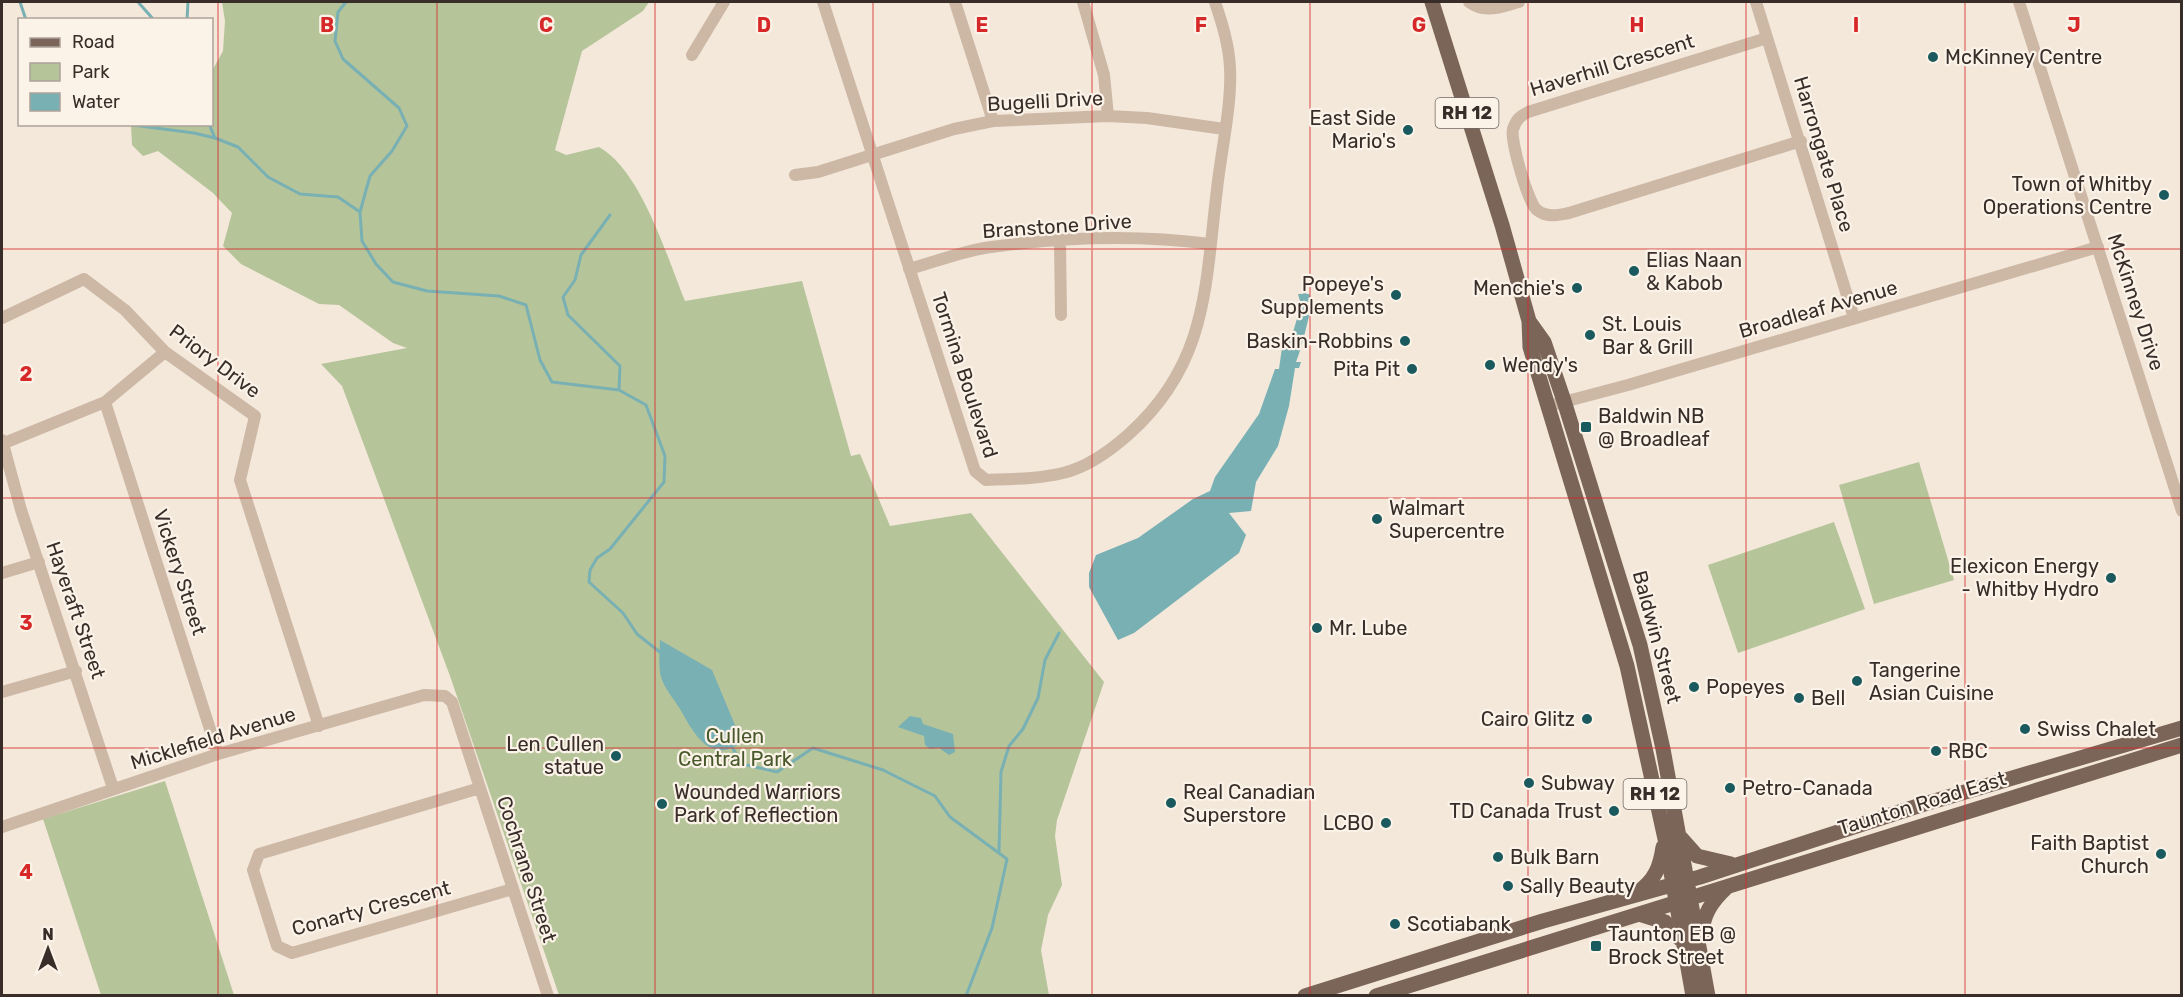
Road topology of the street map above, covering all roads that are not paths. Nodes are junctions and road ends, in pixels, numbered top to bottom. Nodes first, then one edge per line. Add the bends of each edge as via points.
1 (724, 2) edge
2 (823, 2) edge
3 (955, 2) edge
4 (1083, 2) edge
5 (1215, 2) edge
6 (1432, 2) edge
7 (1469, 2) edge
8 (1518, 2) edge
9 (1756, 2) edge
10 (2019, 2) edge
11 (1767, 38) junction
12 (692, 55) dead end
13 (1108, 116) junction
14 (993, 121) junction
15 (1224, 129) junction
16 (1801, 141) junction
17 (873, 155) junction
18 (795, 175) dead end
19 (1060, 241) junction
20 (1210, 244) junction
21 (2098, 247) junction
22 (909, 269) junction
23 (1061, 315) dead end
24 (2, 318) edge
25 (1854, 318) junction
26 (1529, 321) junction
27 (165, 352) junction
28 (1564, 401) junction
29 (105, 402) junction
30 (1549, 406) junction
31 (2, 442) edge
32 (2181, 511) edge
33 (39, 562) junction
34 (2, 573) edge
35 (76, 671) junction
36 (2, 692) edge
37 (437, 694) joint
38 (319, 726) junction
39 (2181, 728) edge
40 (2181, 745) edge
41 (219, 753) junction
42 (113, 788) junction
43 (480, 788) junction
44 (2, 827) edge
45 (1672, 837) junction
46 (1737, 864) junction
47 (1688, 880) junction
48 (1672, 884) junction
49 (1729, 885) junction
50 (513, 889) junction
51 (1634, 895) junction
52 (1691, 897) junction
53 (1675, 902) junction
54 (1639, 914) junction
55 (1683, 943) junction
56 (1704, 975) junction
57 (1366, 978) junction
58 (545, 995) edge
59 (1305, 996) edge
60 (1371, 996) edge
61 (1376, 996) edge
62 (1693, 996) edge
63 (1708, 996) edge

1 - 12 street
2 - 17 street, Tormina Boulevard
3 - 14 street
4 - 13 street via 1104,75
5 - 15 street, Tormina Boulevard via 1226,35 1230,67
6 - 26 main road, Baldwin Street / RH 12
7 - 8 street via 1492,10
9 - 11 street, Harrongate Place
10 - 21 street, McKinney Drive
11 - 16 street, Harrongate Place
11 - 16 street, Haverhill Crescent via 1518,118 1512,132 1528,196 1537,210 1551,216 1569,213
13 - 14 street, Bugelli Drive
13 - 15 street, Bugelli Drive
14 - 17 street, Bugelli Drive
15 - 20 street, Tormina Boulevard
16 - 25 street, Harrongate Place
17 - 18 street, Bugelli Drive
17 - 22 street, Tormina Boulevard
19 - 20 street, Branstone Drive via 1176,240
19 - 22 street, Branstone Drive via 997,246
19 - 23 street
20 - 22 street, Tormina Boulevard via 1196,337 1172,386 1115,446 1091,462 1042,477 986,480 975,471
21 - 25 street, Broadleaf Avenue
21 - 32 street, McKinney Drive
24 - 27 street, Priory Drive via 84,279 125,310
25 - 28 street, Broadleaf Avenue via 1628,386
26 - 28 main road, Baldwin Street / RH 12 via 1544,342
26 - 30 main road, Baldwin Street / RH 12 via 1530,347
27 - 29 street
27 - 38 street, Priory Drive via 255,416 240,480
28 - 30 street, Broadleaf Avenue
28 - 45 main road, Baldwin Street / RH 12 via 1640,645
29 - 31 street
29 - 41 street, Vickery Street
30 - 45 main road, Baldwin Street / RH 12 via 1618,635
31 - 33 street, Hayeraft Street
33 - 34 street
33 - 35 street, Hayeraft Street
35 - 36 street
35 - 42 street, Hayeraft Street
37 - 38 street, Micklefield Avenue
37 - 43 street, Cochrane Street via 452,702
38 - 41 street, Micklefield Avenue
39 - 46 main road, Taunton Road East
40 - 49 main road, Taunton Road East
41 - 42 street, Micklefield Avenue
42 - 44 street, Micklefield Avenue
43 - 50 street, Cochrane Street
43 - 50 street, Conarty Crescent via 259,854 253,870 277,946 292,952
45 - 46 main road via 1697,856
45 - 47 main road, Baldwin Street / RH 12
45 - 48 main road, Baldwin Street / RH 12
45 - 51 main road via 1652,882
46 - 47 main road, Taunton Road East
47 - 48 main road, Taunton Road East
47 - 52 main road, Baldwin Street / RH 12
48 - 51 main road, Taunton Road East
48 - 53 main road, Baldwin Street / RH 12
49 - 52 main road, Taunton Road East
49 - 56 main road via 1704,918
50 - 58 street, Cochrane Street
51 - 57 main road, Taunton Road East
52 - 53 main road, Taunton Road East
52 - 56 main road, Baldwin Street / RH 12
53 - 54 main road, Taunton Road East
53 - 55 main road, RH 12
54 - 55 main road via 1665,922
54 - 61 main road, Taunton Road East
55 - 62 main road, RH 12
56 - 63 main road, RH 12
57 - 59 main road, Taunton Road East
57 - 60 street

